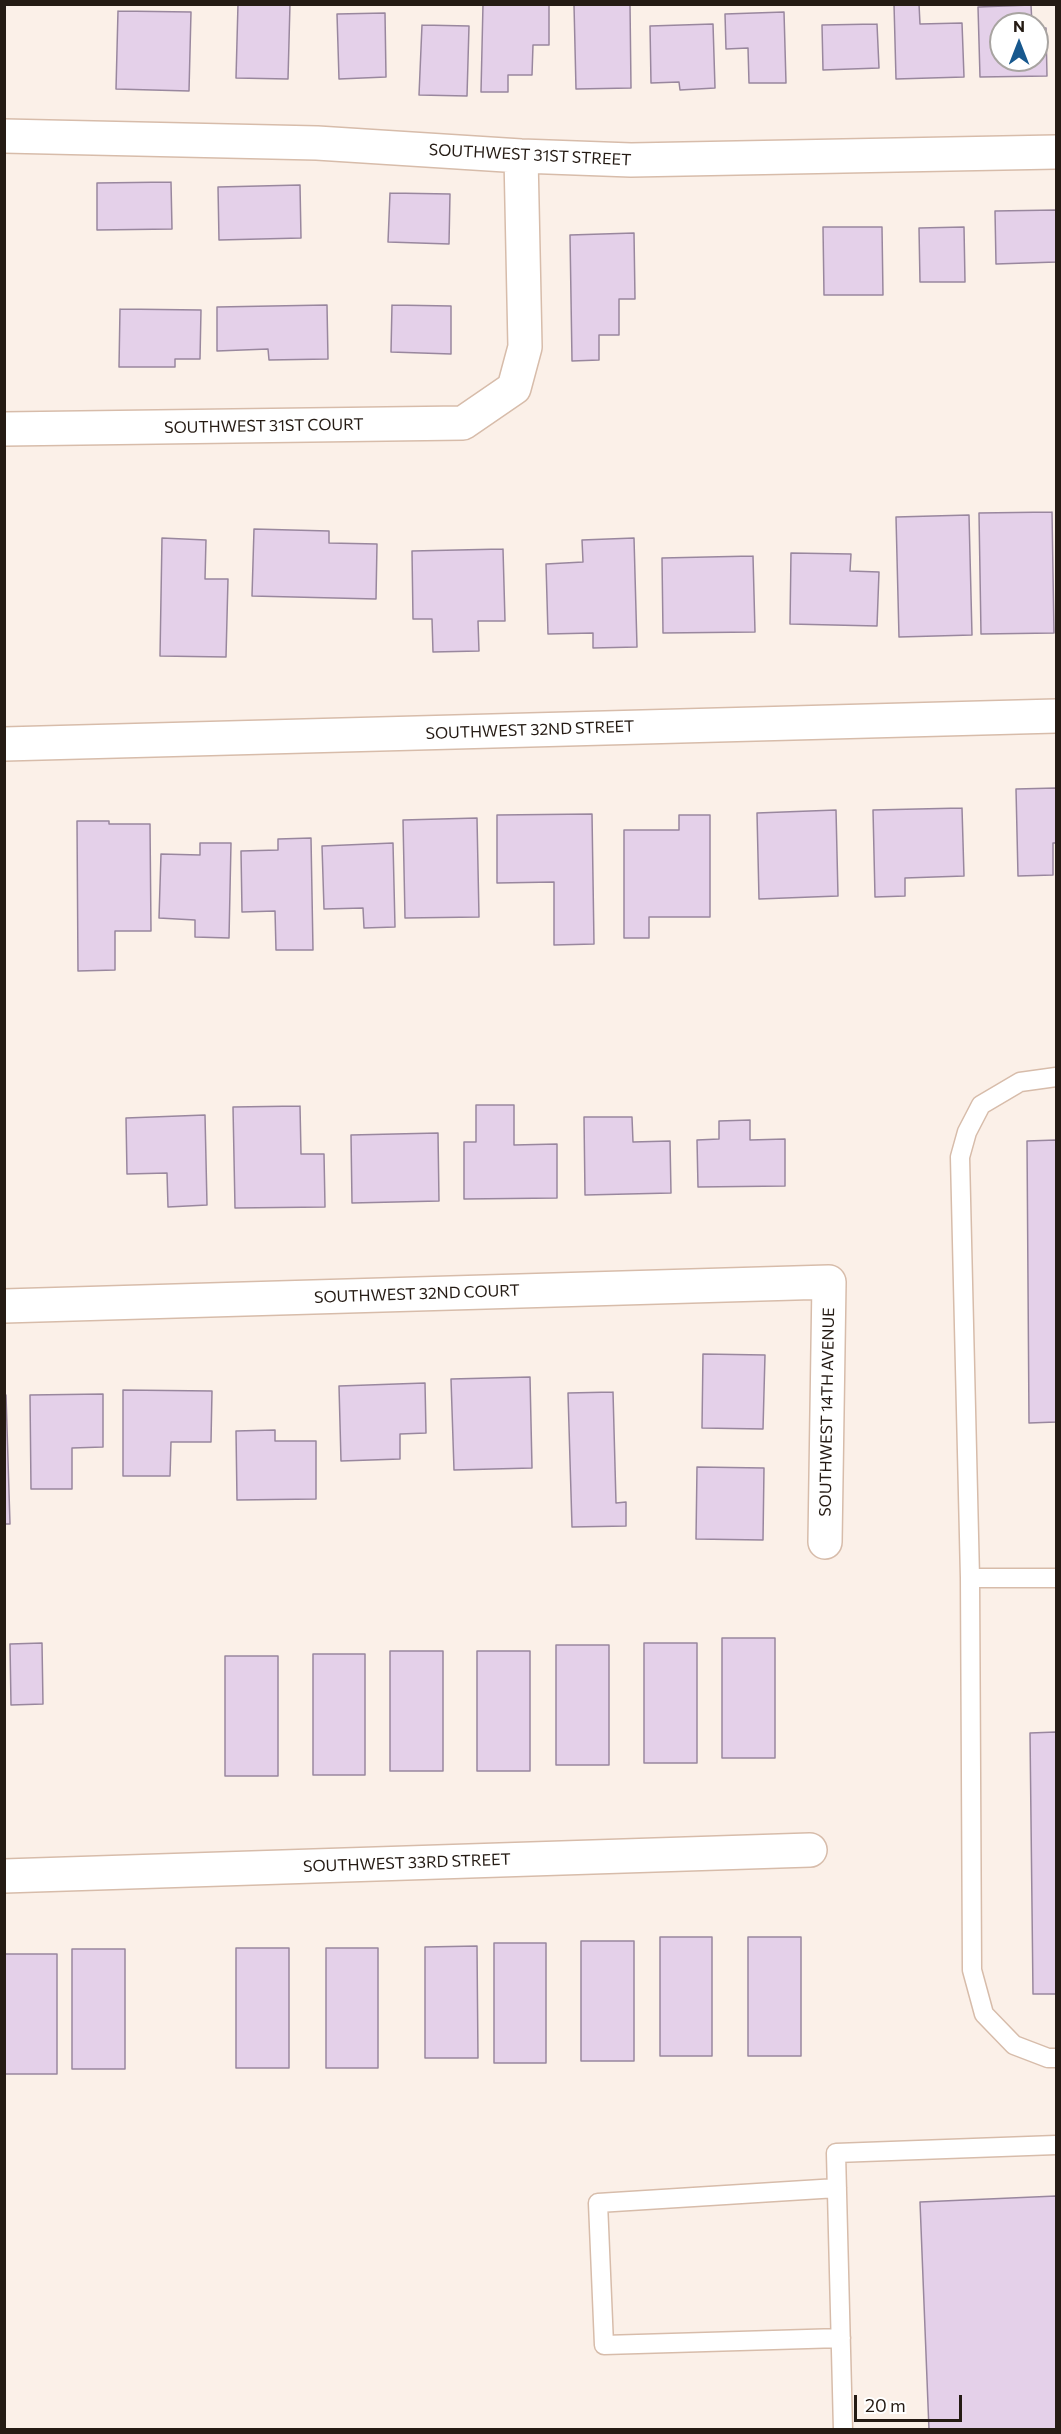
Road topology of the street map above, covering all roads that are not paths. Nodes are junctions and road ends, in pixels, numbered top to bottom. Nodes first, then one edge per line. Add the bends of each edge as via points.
1 (4, 136) edge
2 (1056, 152) edge
3 (521, 156) junction
4 (4, 429) edge
5 (1056, 716) edge
6 (4, 744) edge
7 (1056, 1077) edge
8 (829, 1282) joint
9 (4, 1306) edge
10 (825, 1542) dead end
11 (970, 1578) junction
12 (1056, 1578) edge
13 (810, 1850) dead end
14 (4, 1876) edge
15 (1056, 2058) edge
16 (1056, 2145) edge
17 (837, 2188) junction
18 (841, 2338) junction
19 (843, 2430) edge

1 - 3 street, SOUTHWEST 31ST STREET via 317,143
2 - 3 street, SOUTHWEST 31ST STREET via 631,160
3 - 4 street, SOUTHWEST 31ST COURT via 525,347 514,388 463,423
5 - 6 street, SOUTHWEST 32ND STREET
7 - 11 lane via 1020,1082 981,1105 960,1157
8 - 9 street, SOUTHWEST 32ND COURT
8 - 10 street, SOUTHWEST 14TH AVENUE
11 - 12 lane
11 - 15 lane via 972,1970 984,2014 1014,2045
13 - 14 street, SOUTHWEST 33RD STREET
16 - 17 lane via 836,2153
17 - 18 lane
17 - 18 lane via 598,2203 604,2345
18 - 19 lane

